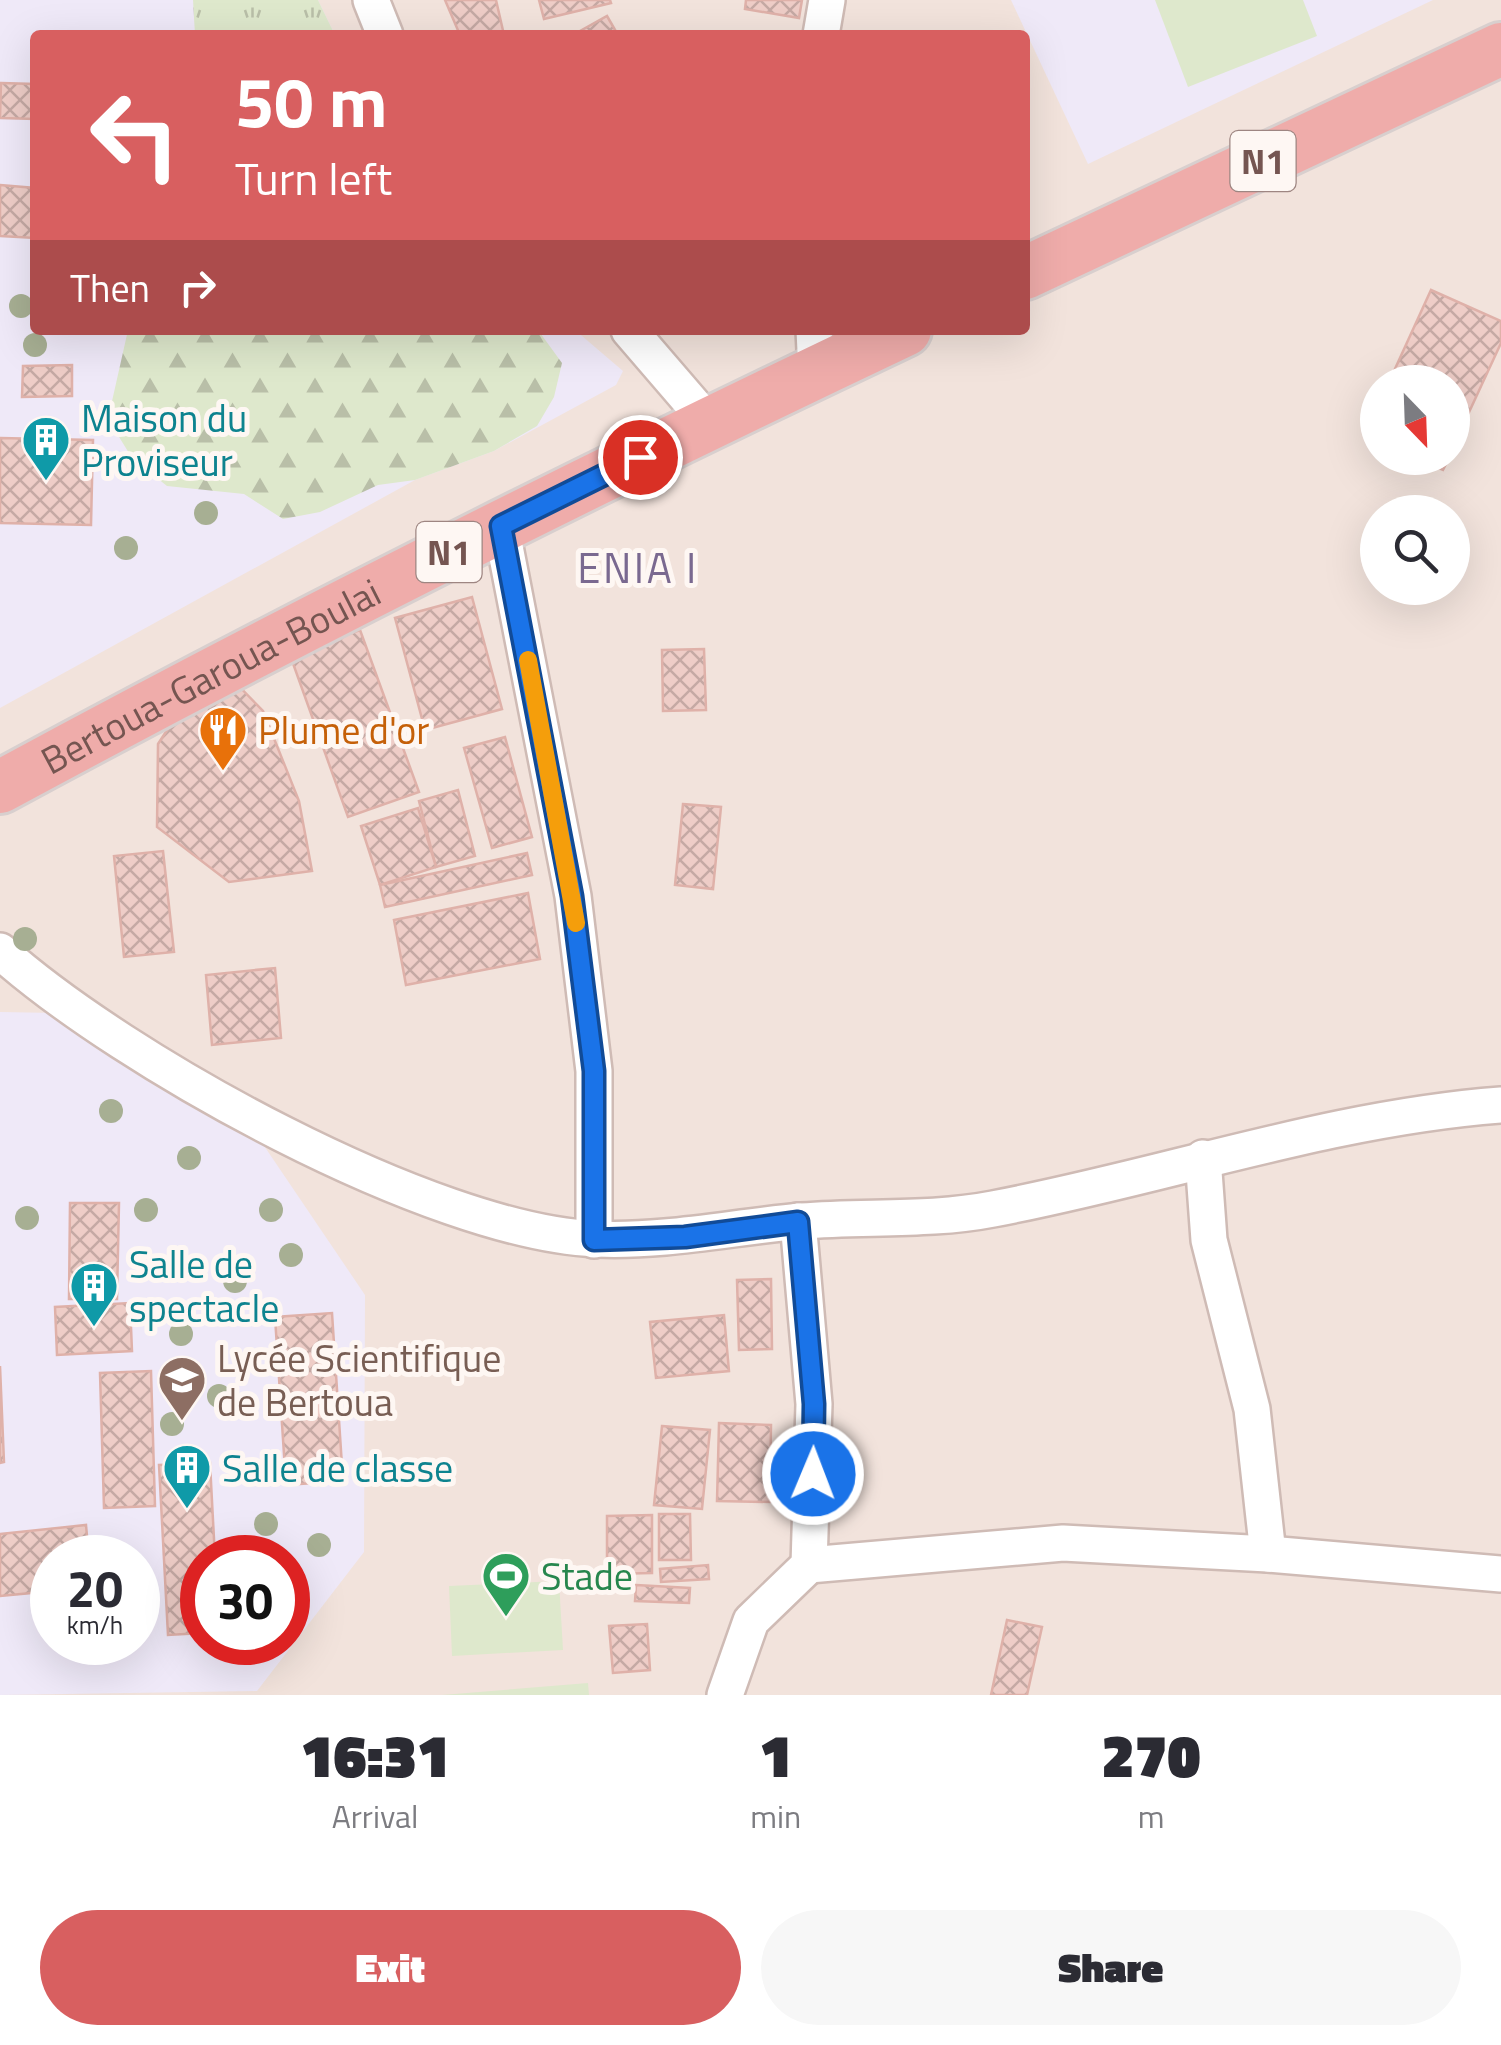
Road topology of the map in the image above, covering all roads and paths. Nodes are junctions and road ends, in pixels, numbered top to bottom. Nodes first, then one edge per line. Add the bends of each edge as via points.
1 (371, 0) edge
2 (828, 0) edge
3 (384, 30) edge
4 (823, 30) edge
5 (1501, 49) edge
6 (1030, 271) edge
7 (633, 335) edge
8 (884, 335) edge
9 (815, 351) edge
10 (709, 422) junction
11 (501, 526) junction
12 (0, 787) edge
13 (0, 951) edge
14 (1501, 1105) edge
15 (1203, 1158) junction
16 (798, 1222) junction
17 (594, 1240) junction
18 (1268, 1554) junction
19 (808, 1565) junction
20 (1501, 1574) edge
21 (726, 1695) edge

1 - 3 street
2 - 4 street
5 - 6 highway, N1
7 - 10 street
8 - 9 highway, Bertoua-Garoua-Boulai / N1
9 - 10 highway, Bertoua-Garoua-Boulai / N1
10 - 11 highway, Bertoua-Garoua-Boulai / N1
11 - 12 highway, Bertoua-Garoua-Boulai / N1
11 - 17 street via 572,896 594,1071
13 - 17 street via 171,1072 377,1180 512,1226
14 - 15 street via 1447,1109
15 - 16 street via 990,1210
15 - 18 street via 1209,1240 1252,1409
16 - 17 street via 685,1237
16 - 19 street via 814,1404
18 - 19 street via 1063,1544
18 - 20 street
19 - 21 street via 751,1621

